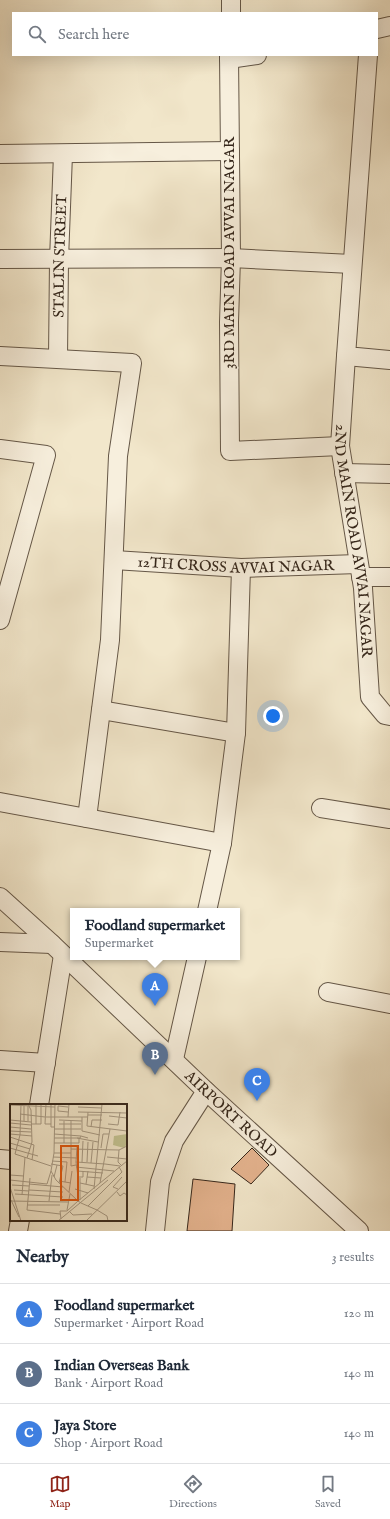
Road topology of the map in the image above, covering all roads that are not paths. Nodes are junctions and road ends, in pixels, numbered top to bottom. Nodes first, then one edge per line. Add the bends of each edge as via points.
1 (231, 0) edge
2 (231, 12) edge
3 (390, 26) edge
4 (378, 29) edge
5 (243, 56) edge
6 (368, 56) edge
7 (229, 57) edge
8 (230, 151) junction
9 (0, 154) edge
10 (63, 154) junction
11 (232, 258) junction
12 (0, 260) edge
13 (58, 260) junction
14 (352, 264) junction
15 (0, 356) edge
16 (346, 356) junction
17 (58, 358) junction
18 (390, 360) edge
19 (340, 446) junction
20 (0, 449) edge
21 (344, 473) junction
22 (390, 474) edge
23 (114, 560) junction
24 (241, 568) junction
25 (360, 571) junction
26 (390, 577) edge
27 (0, 620) edge
28 (101, 710) junction
29 (390, 716) edge
30 (236, 732) junction
31 (0, 802) edge
32 (321, 808) dead end
33 (87, 818) junction
34 (390, 819) edge
35 (222, 843) junction
36 (0, 897) edge
37 (208, 908) edge
38 (0, 942) edge
39 (58, 949) junction
40 (196, 960) edge
41 (328, 992) dead end
42 (390, 1004) edge
43 (0, 1060) edge
44 (174, 1060) junction
45 (46, 1063) junction
46 (206, 1091) junction
47 (39, 1104) edge
48 (0, 1159) edge
49 (10, 1160) edge
50 (20, 1221) edge
51 (18, 1231) edge
52 (155, 1231) edge
53 (359, 1231) edge

1 - 2 street
3 - 4 street
5 - 7 street
6 - 14 street, 2ND MAIN ROAD AVVAI NAGAR
7 - 8 street, 3RD MAIN ROAD AVVAI NAGAR
8 - 10 street
8 - 11 street, 3RD MAIN ROAD AVVAI NAGAR
9 - 10 street
10 - 13 street, STALIN STREET
11 - 13 street
11 - 14 street
11 - 19 street, 3RD MAIN ROAD AVVAI NAGAR via 228,322 230,451
12 - 13 street
13 - 17 street, STALIN STREET
14 - 16 street, 2ND MAIN ROAD AVVAI NAGAR
15 - 17 street
16 - 18 street
16 - 19 street, 2ND MAIN ROAD AVVAI NAGAR
17 - 23 street via 132,363 118,456
19 - 21 street, 2ND MAIN ROAD AVVAI NAGAR
20 - 27 street via 46,455
21 - 22 street
21 - 25 street, 2ND MAIN ROAD AVVAI NAGAR
23 - 24 street, 12TH CROSS AVVAI NAGAR
23 - 28 street via 110,640
24 - 25 street, 12TH CROSS AVVAI NAGAR
24 - 30 street
25 - 26 street, 12TH CROSS AVVAI NAGAR
25 - 29 street, 2ND MAIN ROAD AVVAI NAGAR via 370,697 385,715
28 - 30 street
28 - 33 street
30 - 35 street
31 - 33 street
32 - 34 street
33 - 35 street
35 - 37 street
36 - 39 street, AIRPORT ROAD
38 - 39 street
39 - 44 street, AIRPORT ROAD
39 - 45 street
40 - 44 street
41 - 42 street
43 - 45 street
44 - 46 street, AIRPORT ROAD
45 - 47 street
46 - 52 street via 174,1142 160,1182
46 - 53 street, AIRPORT ROAD
48 - 49 street
50 - 51 street

